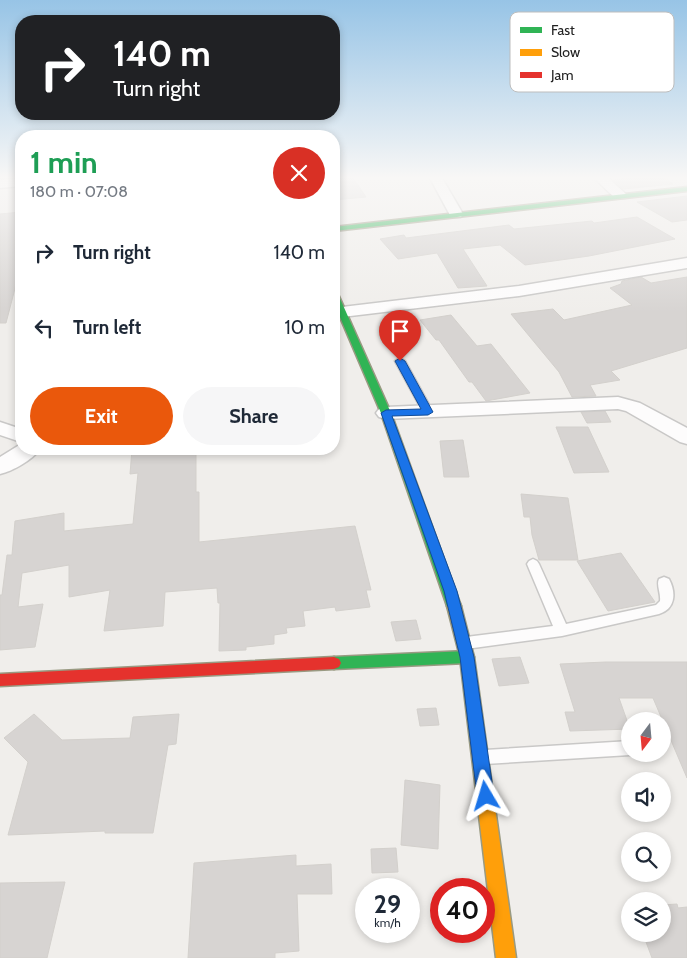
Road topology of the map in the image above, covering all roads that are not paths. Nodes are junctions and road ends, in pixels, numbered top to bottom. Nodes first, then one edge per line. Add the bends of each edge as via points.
1 (385, 223) edge
2 (340, 228) edge
3 (687, 263) edge
4 (340, 308) edge
5 (342, 312) junction
6 (400, 361) dead end
7 (428, 412) junction
8 (386, 413) junction
9 (0, 428) edge
10 (15, 434) edge
11 (687, 437) edge
12 (19, 455) edge
13 (0, 467) edge
14 (534, 564) dead end
15 (664, 582) dead end
16 (562, 630) junction
17 (465, 650) junction
18 (1, 682) edge
19 (621, 749) edge
20 (481, 758) junction
21 (506, 958) edge

1 - 2 street
3 - 5 street via 528,289
4 - 5 street
5 - 8 street
6 - 7 lane
7 - 8 street
7 - 11 street via 618,403 633,407
8 - 17 street via 450,591
9 - 10 street
12 - 13 street
14 - 16 lane
15 - 16 lane via 667,602 659,609
16 - 17 lane
17 - 18 street
17 - 20 street
19 - 20 lane
20 - 21 street

